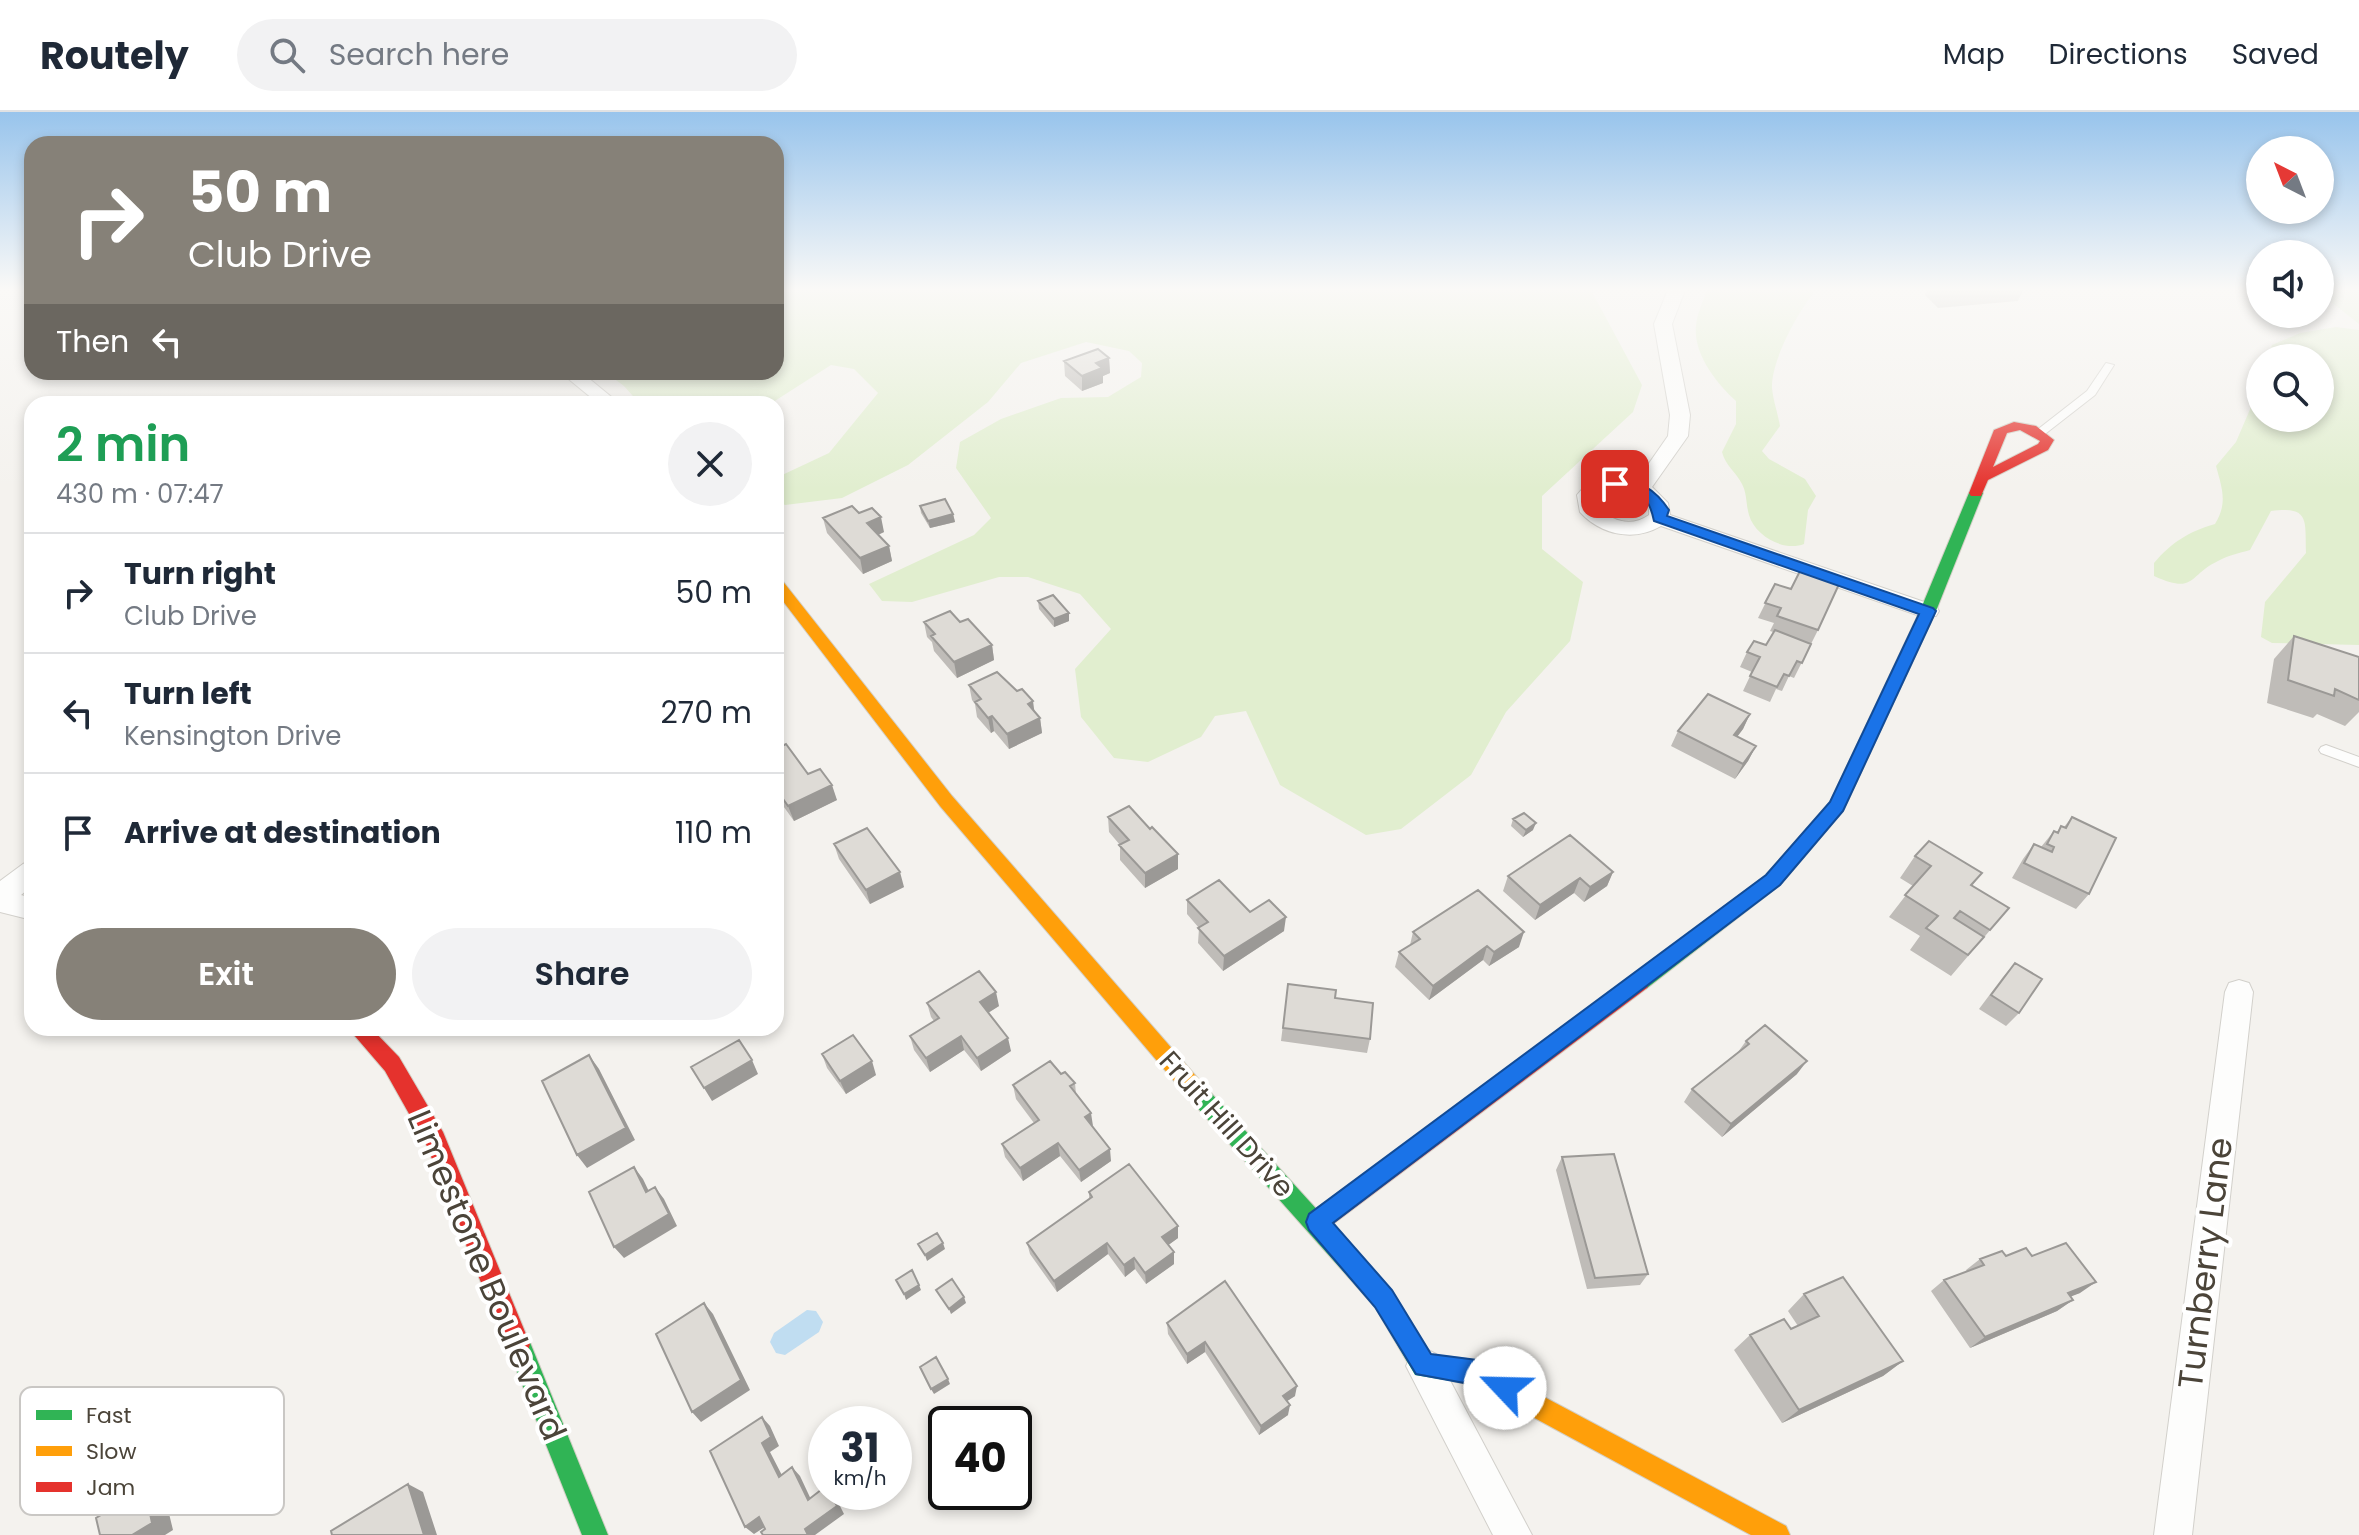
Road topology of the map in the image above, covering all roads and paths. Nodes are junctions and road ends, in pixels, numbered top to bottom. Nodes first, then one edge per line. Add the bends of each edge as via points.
1 (1669, 356) edge
2 (2109, 365) dead end
3 (580, 380) edge
4 (600, 396) edge
5 (2041, 432) junction
6 (1984, 477) junction
7 (1641, 489) junction
8 (1659, 518) junction
9 (784, 592) edge
10 (1928, 611) junction
11 (2326, 750) dead end
12 (2359, 762) edge
13 (24, 878) edge
14 (0, 899) edge
15 (24, 906) edge
16 (2239, 992) dead end
17 (366, 1036) edge
18 (1317, 1222) junction
19 (1424, 1366) junction
20 (595, 1535) edge
21 (1513, 1535) edge
22 (1777, 1535) edge
23 (2173, 1535) edge

1 - 7 street via 1680,415 1678,436
2 - 5 lane via 2091,393
3 - 4 street
5 - 6 street via 2047,440 2043,447
5 - 6 street via 2013,425 2001,430
6 - 10 street
7 - 8 street via 1658,502
7 - 8 street via 1603,485 1587,495 1587,508 1615,527 1642,528
8 - 10 street
9 - 18 street, Fruit Hill Drive via 946,801 1243,1145
10 - 18 street via 1837,806 1773,880
11 - 12 lane
13 - 14 street
14 - 15 street
16 - 23 street, Turnberry Lane
17 - 20 street, Limestone Boulevard via 392,1064 435,1139
18 - 19 street, Fruit Hill Drive via 1383,1299
19 - 21 street
19 - 22 street via 1477,1373

